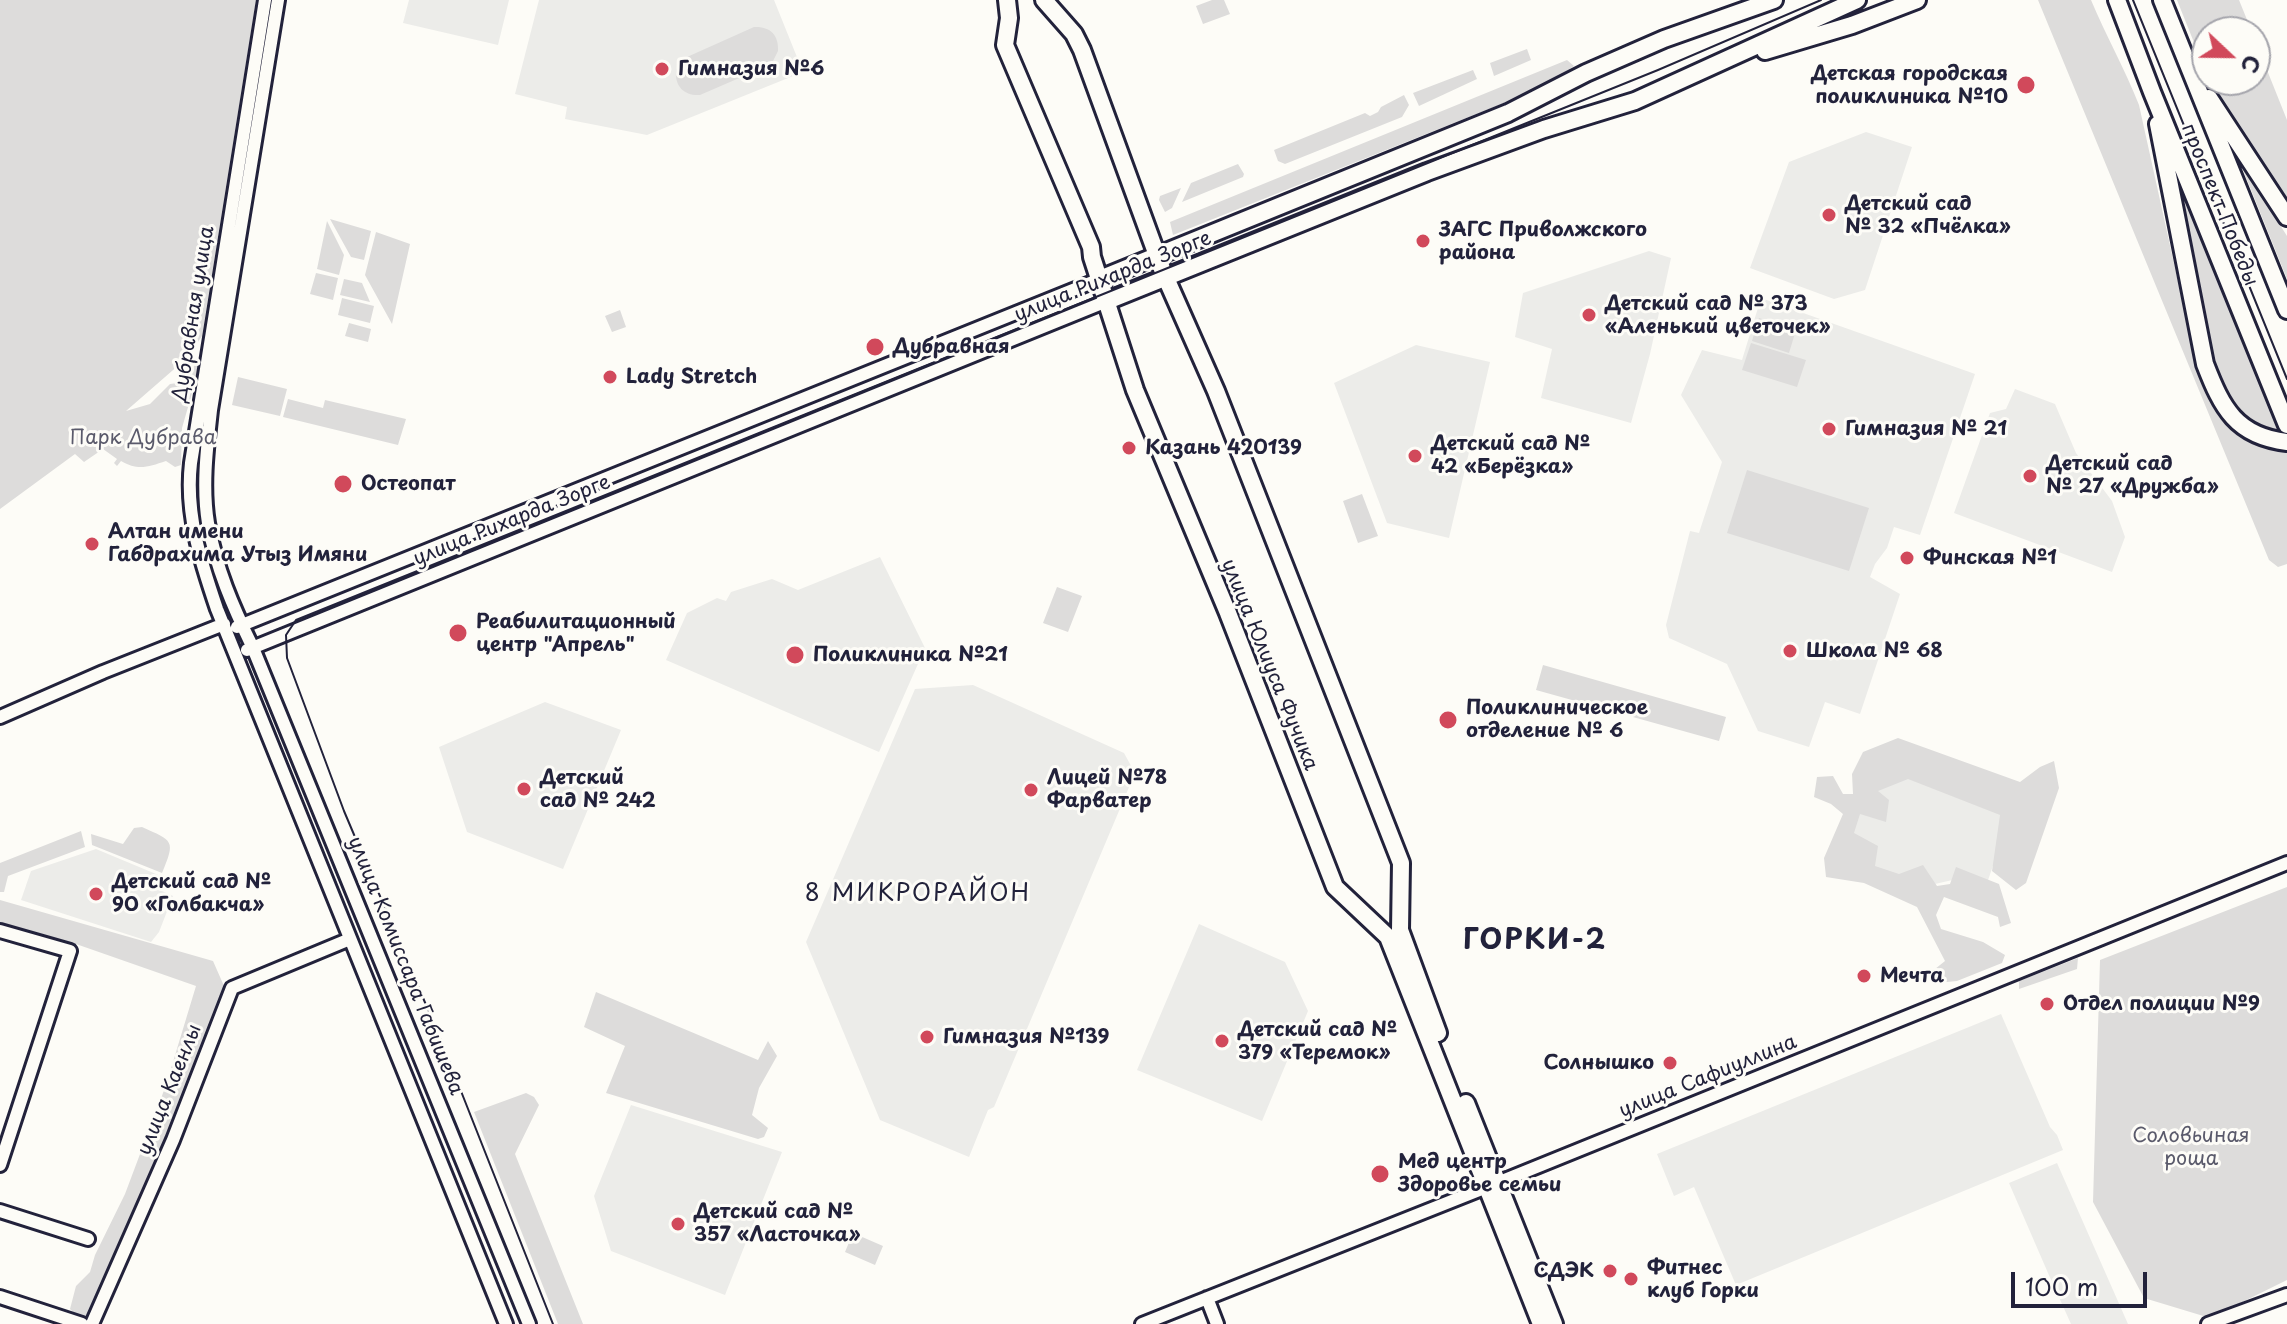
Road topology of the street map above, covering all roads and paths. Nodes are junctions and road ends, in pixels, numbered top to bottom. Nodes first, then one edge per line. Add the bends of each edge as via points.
1 (265, 0) edge
2 (278, 0) edge
3 (1007, 0) edge
4 (1044, 0) edge
5 (1747, 0) edge
6 (1774, 0) edge
7 (1857, 0) edge
8 (1917, 0) edge
9 (2117, 0) edge
10 (2162, 0) edge
11 (1718, 20) junction
12 (1729, 60) junction
13 (2191, 72) edge
14 (2152, 92) junction
15 (2201, 96) edge
16 (2207, 96) edge
17 (2287, 217) edge
18 (1157, 254) junction
19 (1166, 278) junction
20 (1100, 279) junction
21 (1107, 301) junction
22 (2287, 310) edge
23 (2287, 425) edge
24 (2287, 442) edge
25 (242, 625) junction
26 (225, 628) junction
27 (253, 648) junction
28 (236, 654) junction
29 (0, 717) edge
30 (2287, 863) edge
31 (0, 931) edge
32 (350, 939) junction
33 (0, 1165) edge
34 (1492, 1186) junction
35 (0, 1211) edge
36 (88, 1239) dead end
37 (2287, 1295) edge
38 (0, 1297) edge
39 (1207, 1298) junction
40 (82, 1324) edge
41 (92, 1324) edge
42 (506, 1324) edge
43 (529, 1324) edge
44 (1142, 1324) edge
45 (1217, 1324) edge
46 (1541, 1324) edge
47 (1554, 1324) edge
48 (2208, 1324) edge

1 - 26 street, Дубравная улица via 189,483 201,560
2 - 25 street, Дубравная улица via 205,471 208,522 218,565
3 - 20 main road, улица Юлиуса Фучика via 1005,45
4 - 18 main road, улица Юлиуса Фучика via 1082,50
5 - 11 main road
6 - 11 main road, улица Рихарда Зорге
7 - 12 main road, улица Рихарда Зорге
8 - 12 main road via 1852,25
9 - 14 main road, проспект Победы
10 - 13 main road, проспект Победы
11 - 18 main road, улица Рихарда Зорге via 1599,67 1508,113
12 - 19 main road, улица Рихарда Зорге via 1635,101 1427,172
14 - 23 main road, проспект Победы
14 - 24 main road via 2205,364 2219,401 2257,436
15 - 22 main road, проспект Победы
16 - 17 main road
18 - 19 main road, улица Юлиуса Фучика
18 - 20 main road, улица Рихарда Зорге
19 - 21 main road, улица Рихарда Зорге
19 - 34 main road, улица Юлиуса Фучика via 1216,391 1401,863 1400,930
20 - 21 main road, улица Юлиуса Фучика
20 - 25 street, улица Рихарда Зорге
21 - 27 street, улица Рихарда Зорге
21 - 34 main road, улица Юлиуса Фучика via 1135,390 1335,887 1388,937
25 - 26 street, улица Рихарда Зорге
25 - 27 street, улица Комиссара Габишева
26 - 28 street, улица Комиссара Габишева
26 - 29 street, улица Рихарда Зорге
27 - 28 street, улица Рихарда Зорге
27 - 43 street, улица Комиссара Габишева
28 - 32 street, улица Комиссара Габишева
30 - 34 street, улица Сафиуллина
31 - 33 street via 70,951
32 - 41 street, улица Каенлы via 232,988
32 - 42 street, улица Комиссара Габишева
34 - 39 street, улица Сафиуллина
34 - 46 main road, улица Юлиуса Фучика
34 - 47 main road, улица Юлиуса Фучика
35 - 36 street
37 - 48 street
38 - 40 street
39 - 44 street, улица Сафиуллина
39 - 45 street

